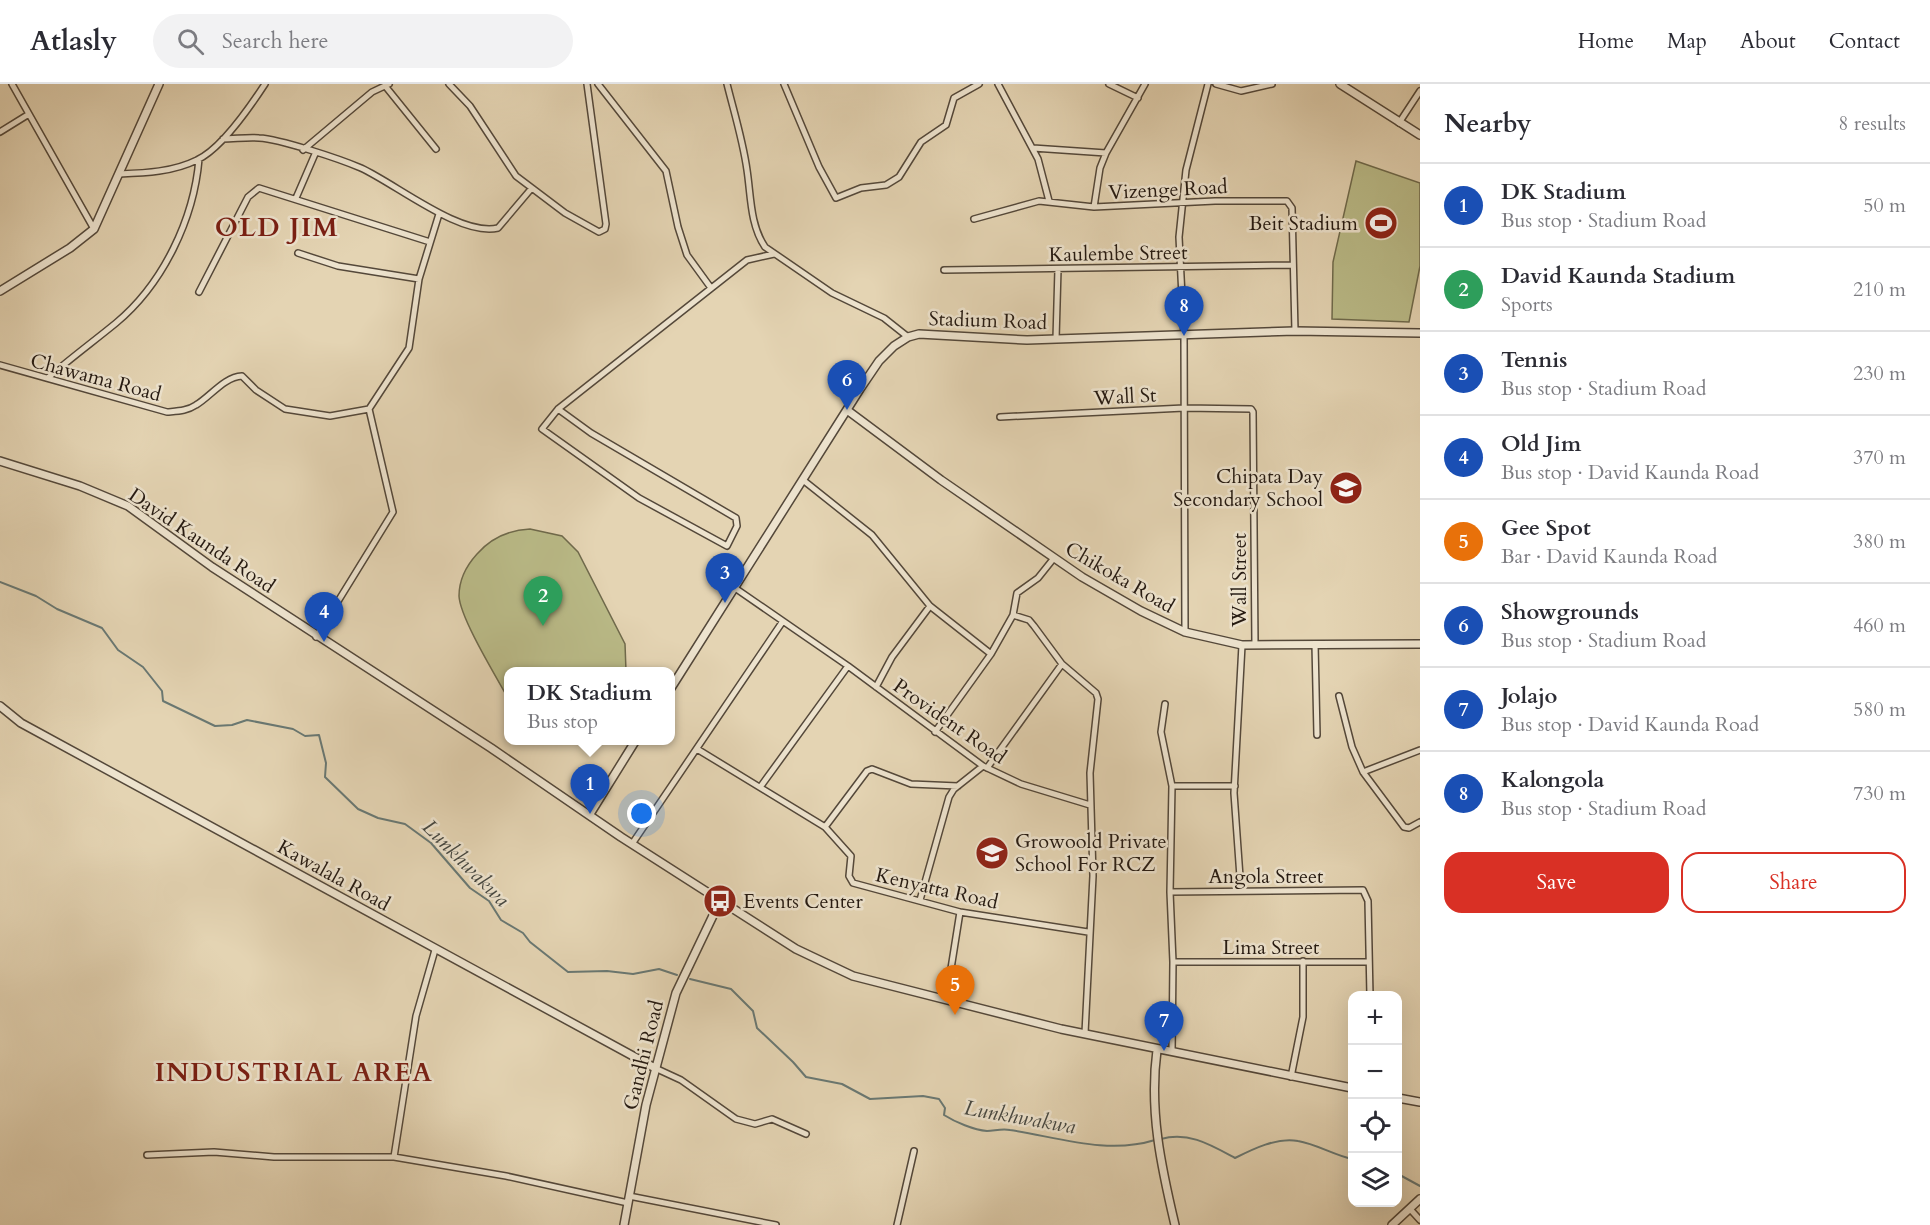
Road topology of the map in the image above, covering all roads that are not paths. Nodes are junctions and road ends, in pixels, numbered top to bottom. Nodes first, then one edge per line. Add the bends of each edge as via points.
1 (12, 84) edge
2 (159, 84) edge
3 (265, 84) edge
4 (449, 84) edge
5 (588, 84) edge
6 (598, 84) edge
7 (727, 84) edge
8 (784, 84) edge
9 (979, 84) edge
10 (998, 84) edge
11 (1109, 84) edge
12 (1145, 84) edge
13 (1208, 84) edge
14 (1216, 84) edge
15 (1272, 84) edge
16 (1343, 85) edge
17 (387, 86) edge
18 (1420, 91) edge
19 (1138, 98) junction
20 (29, 114) junction
21 (1399, 123) junction
22 (0, 132) edge
23 (1420, 135) edge
24 (222, 139) junction
25 (1033, 148) junction
26 (436, 149) dead end
27 (303, 150) junction
28 (1106, 153) junction
29 (315, 154) junction
30 (199, 159) junction
31 (119, 174) junction
32 (531, 189) junction
33 (296, 198) junction
34 (1049, 201) junction
35 (1183, 204) junction
36 (1094, 207) junction
37 (439, 214) junction
38 (974, 219) dead end
39 (94, 229) junction
40 (430, 242) junction
41 (298, 253) dead end
42 (774, 254) junction
43 (1293, 265) junction
44 (1181, 267) junction
45 (1058, 269) junction
46 (944, 270) dead end
47 (418, 279) junction
48 (711, 288) junction
49 (0, 291) edge
50 (200, 292) dead end
51 (1295, 331) junction
52 (1420, 333) edge
53 (1184, 336) junction
54 (908, 337) junction
55 (1056, 339) junction
56 (0, 365) edge
57 (49, 378) junction
58 (1184, 408) junction
59 (369, 409) junction
60 (558, 409) junction
61 (1251, 409) joint
62 (847, 410) junction
63 (1000, 417) dead end
64 (0, 461) edge
65 (803, 480) junction
66 (1054, 558) junction
67 (735, 588) junction
68 (930, 606) junction
69 (1013, 615) junction
70 (783, 621) junction
71 (1185, 632) junction
72 (316, 637) junction
73 (1315, 644) junction
74 (1420, 644) edge
75 (1242, 645) junction
76 (1255, 645) junction
77 (991, 654) junction
78 (1062, 664) junction
79 (848, 666) junction
80 (675, 682) edge
81 (876, 687) junction
82 (1339, 696) dead end
83 (1165, 704) dead end
84 (0, 706) edge
85 (935, 732) junction
86 (1317, 735) dead end
87 (633, 745) edge
88 (697, 749) junction
89 (1420, 750) edge
90 (985, 767) junction
91 (1363, 772) junction
92 (761, 786) junction
93 (958, 786) junction
94 (1172, 786) junction
95 (1235, 786) junction
96 (1090, 805) junction
97 (590, 814) junction
98 (1420, 822) edge
99 (825, 827) junction
100 (632, 844) junction
101 (1241, 891) junction
102 (1170, 892) junction
103 (920, 900) junction
104 (720, 901) junction
105 (960, 912) junction
106 (1088, 932) junction
107 (435, 950) junction
108 (1303, 961) junction
109 (1173, 962) junction
110 (1369, 962) junction
111 (1370, 991) edge
112 (946, 999) junction
113 (1085, 1034) junction
114 (1157, 1050) junction
115 (1172, 1052) junction
116 (655, 1068) junction
117 (1291, 1077) junction
118 (1348, 1087) edge
119 (1402, 1099) edge
120 (1420, 1102) edge
121 (806, 1134) dead end
122 (914, 1151) dead end
123 (147, 1155) dead end
124 (394, 1157) junction
125 (629, 1199) junction
126 (1420, 1199) edge
127 (1410, 1209) junction
128 (1420, 1220) edge
129 (763, 1224) edge
130 (624, 1225) edge
131 (776, 1225) edge
132 (897, 1225) edge
133 (1175, 1225) edge
134 (1392, 1225) edge

1 - 20 street
2 - 31 street
3 - 24 street
4 - 32 street via 470,106 508,167
5 - 32 street via 605,229 590,229
6 - 48 street via 666,171 687,255
7 - 42 street via 760,239
8 - 9 street via 836,198 861,188 886,185 899,177 921,142 946,125 954,98
10 - 25 street
11 - 19 street
12 - 19 street
13 - 35 street via 1188,159
14 - 15 street via 1241,91
16 - 21 street
17 - 26 street
17 - 27 street via 372,92
18 - 21 street
19 - 28 street
20 - 22 street
20 - 39 street
21 - 23 street
24 - 27 street via 261,138
24 - 30 street
25 - 28 street
25 - 34 street
27 - 29 street
28 - 36 street
29 - 33 street
29 - 37 street via 360,168
30 - 31 street via 174,168
30 - 57 street via 194,195 171,252 150,288 117,322
31 - 39 street
32 - 37 street via 498,228 475,226
33 - 40 street
33 - 50 street via 264,188 254,191
34 - 36 street, Vizenge Road
34 - 38 street, Vizenge Road via 1028,202
35 - 36 street, Vizenge Road
35 - 43 street, Vizenge Road via 1287,201 1292,208
35 - 44 street
37 - 40 street
39 - 49 street
40 - 47 street
41 - 47 street via 338,266
42 - 48 street via 747,260
42 - 54 street via 832,293 884,318
43 - 44 street, Kaulembe Street
43 - 51 street, Vizenge Road
44 - 45 street, Kaulembe Street
44 - 53 street
45 - 46 street, Kaulembe Street
45 - 55 street
47 - 59 street via 409,348
48 - 60 street
51 - 52 street, Stadium Road
51 - 53 street, Stadium Road
53 - 55 street, Stadium Road
53 - 58 street
54 - 55 street, Stadium Road via 938,333
54 - 62 street, Stadium Road via 879,361
56 - 57 street, Chawama Road
57 - 59 street, Chawama Road via 167,412 197,405 224,383 242,376 285,410 330,416
58 - 61 street, Wall St
58 - 63 street, Wall St
58 - 71 street
59 - 72 street via 393,512
60 - 60 street via 543,426 544,433 639,498 727,546 737,526 736,519 591,433
61 - 76 street, Wall Street
62 - 65 street, Stadium Road
62 - 66 street, Chikoka Road
64 - 72 street, David Kaunda Road via 128,506
65 - 67 street, Stadium Road
65 - 68 street via 872,534
66 - 69 street via 1038,578 1017,593
66 - 71 street, Chikoka Road via 1141,611
67 - 70 street, Provident Road
67 - 80 street, Stadium Road
68 - 77 street
68 - 81 street via 892,657
69 - 77 street
69 - 78 street via 1029,620
70 - 79 street, Provident Road
70 - 88 street
71 - 75 street, Chikoka Road
72 - 97 street, David Kaunda Road
73 - 74 street, Chikoka Road
73 - 76 street, Chikoka Road
73 - 86 street
75 - 76 street, Chikoka Road
75 - 95 street
77 - 85 street
78 - 90 street
78 - 96 street via 1097,695 1091,739
79 - 81 street, Provident Road
79 - 92 street
81 - 85 street, Provident Road
82 - 91 street
83 - 94 street via 1161,732
84 - 107 street, Kawalala Road via 21,723
85 - 90 street, Provident Road
87 - 97 street
88 - 92 street, Kenyatta Road
88 - 100 street
89 - 91 street
90 - 93 street
90 - 96 street, Provident Road via 1021,784
91 - 98 street via 1404,827
92 - 99 street, Kenyatta Road
93 - 99 street via 911,784 872,769
93 - 103 street via 950,797
94 - 95 street
94 - 102 street
95 - 101 street
96 - 106 street via 1093,876
97 - 100 street, David Kaunda Road
99 - 103 street, Kenyatta Road via 851,856 849,876 853,883
100 - 104 street, David Kaunda Road
101 - 102 street, Angola Street
101 - 110 street, Angola Street via 1363,890 1368,900
102 - 109 street
103 - 105 street, Kenyatta Road
104 - 112 street, David Kaunda Road via 830,967
104 - 116 street, Gandhi Road via 684,972
105 - 106 street, Kenyatta Road
105 - 112 street
106 - 113 street
107 - 116 street, Kawalala Road
107 - 124 street via 416,1016
108 - 109 street, Lima Street
108 - 110 street, Lima Street
108 - 117 street via 1304,1017
109 - 115 street
110 - 111 street
112 - 113 street, David Kaunda Road
113 - 114 street, David Kaunda Road
114 - 115 street, David Kaunda Road
114 - 133 street via 1153,1098 1156,1132
115 - 117 street, David Kaunda Road
116 - 121 street via 681,1080 736,1119 755,1124 772,1119
116 - 125 street, Gandhi Road
117 - 118 street, David Kaunda Road
119 - 120 street
122 - 132 street
123 - 124 street via 214,1152 274,1157
124 - 125 street
125 - 129 street
125 - 130 street, Gandhi Road
126 - 127 street
127 - 128 street
127 - 134 street
129 - 131 street

